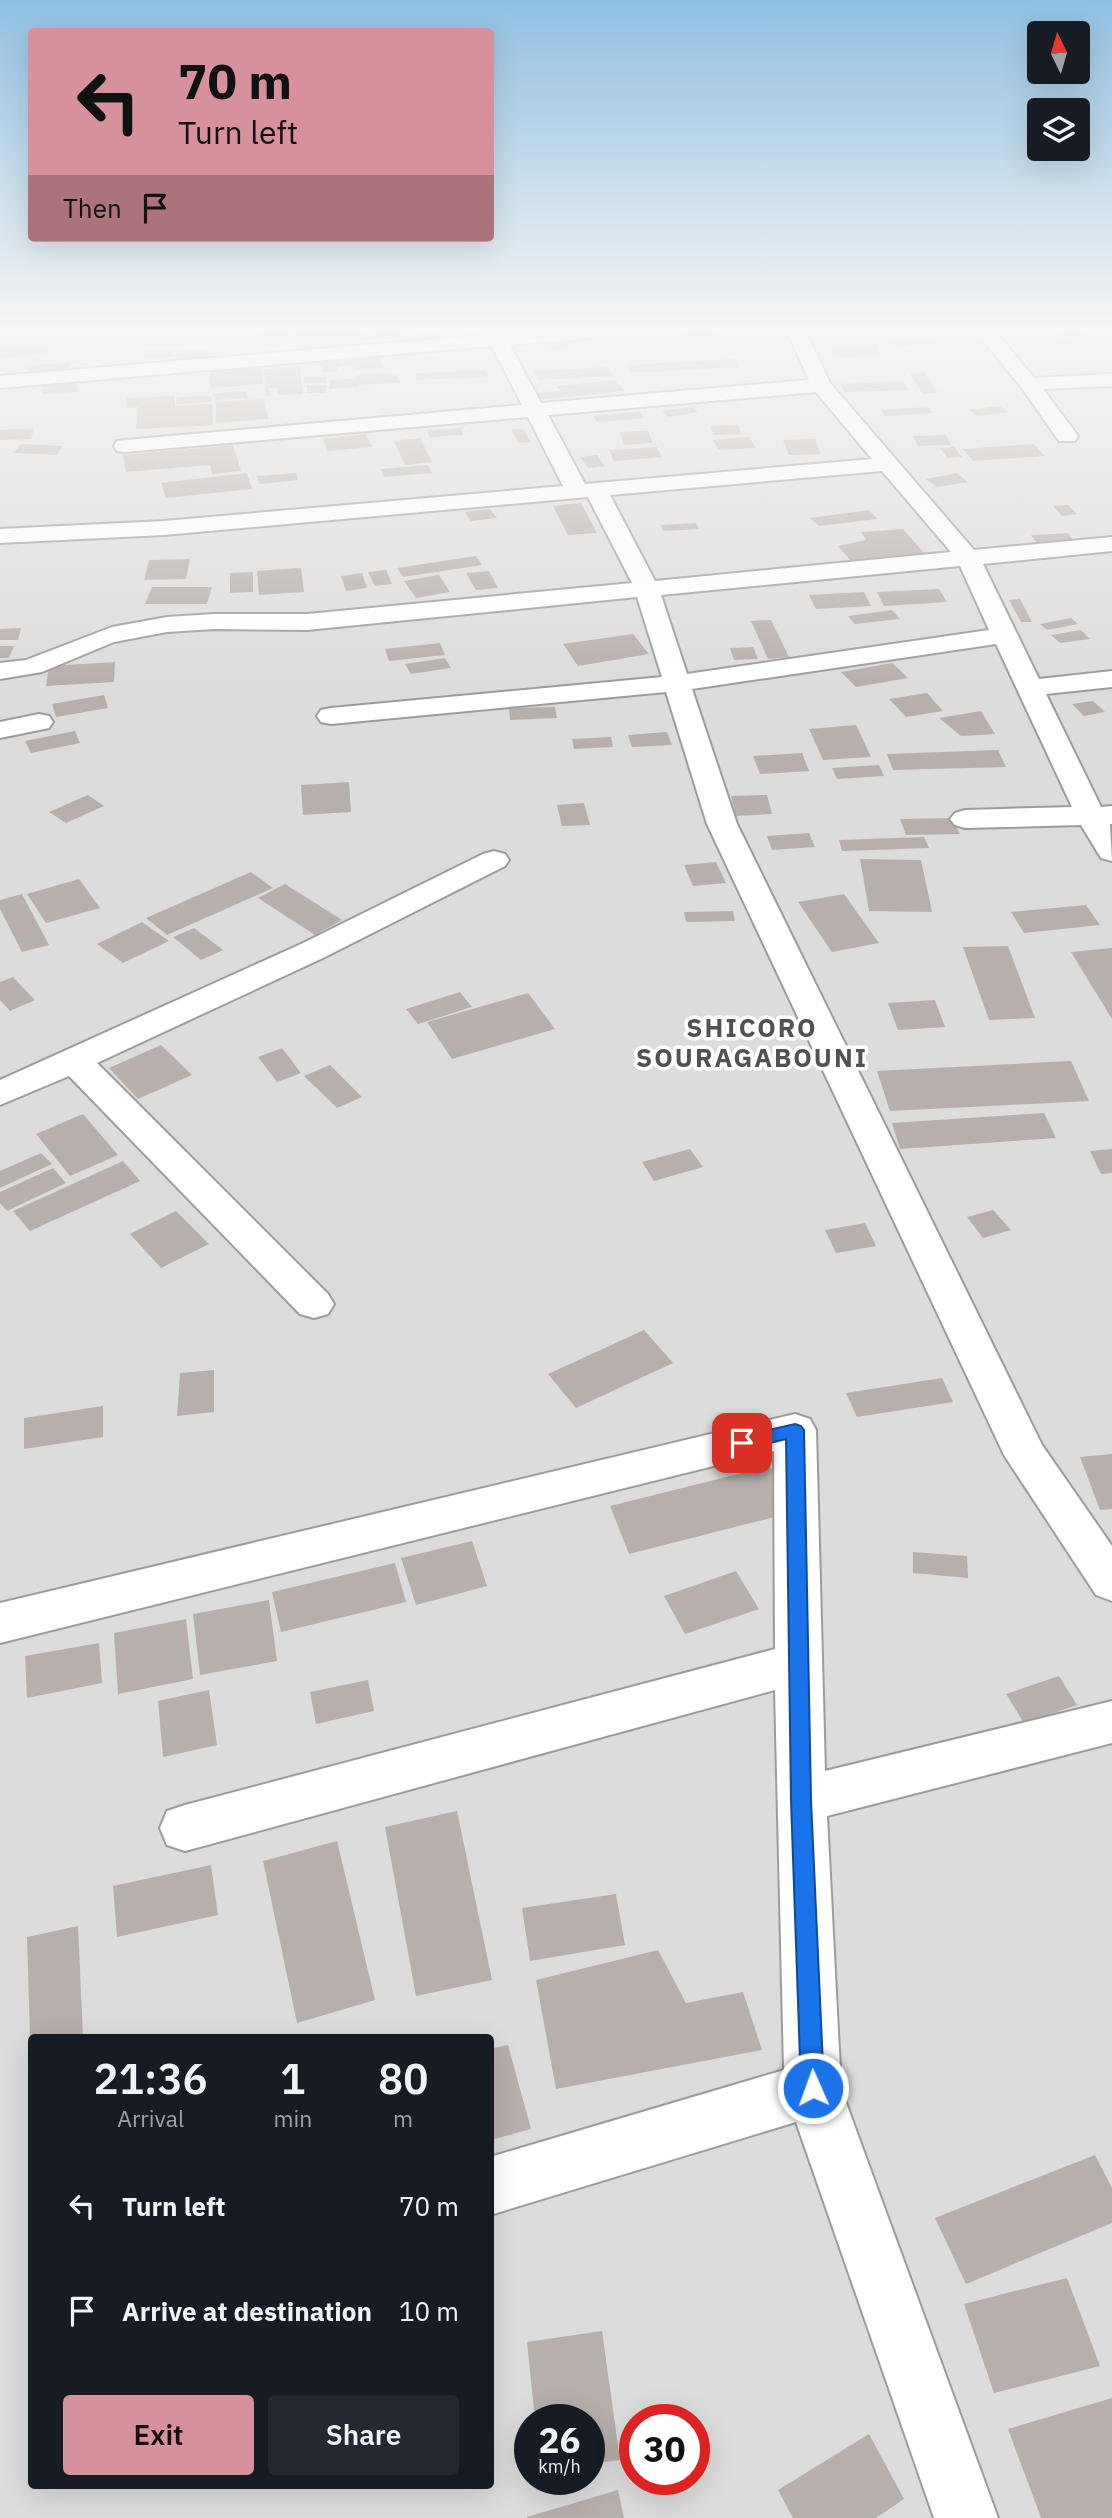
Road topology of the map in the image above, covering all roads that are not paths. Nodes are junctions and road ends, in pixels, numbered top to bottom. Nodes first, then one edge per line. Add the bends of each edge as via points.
1 (559, 450) edge
2 (876, 450) edge
3 (888, 464) junction
4 (586, 491) junction
5 (0, 536) edge
6 (1112, 544) edge
7 (968, 558) junction
8 (646, 587) junction
9 (1004, 635) junction
10 (0, 671) edge
11 (1112, 679) edge
12 (677, 683) junction
13 (1029, 688) junction
14 (331, 716) dead end
15 (40, 722) dead end
16 (0, 730) edge
17 (1101, 816) edge
18 (965, 819) dead end
19 (1112, 852) edge
20 (494, 860) dead end
21 (74, 1060) junction
22 (0, 1094) edge
23 (314, 1304) dead end
24 (1112, 1581) edge
25 (0, 1623) edge
26 (799, 1663) junction
27 (1112, 1721) edge
28 (801, 1800) junction
29 (185, 1828) dead end
30 (813, 2088) junction
31 (494, 2185) edge
32 (966, 2518) edge

1 - 4 street
2 - 3 street
3 - 4 street
3 - 7 street
4 - 5 street via 164,527
4 - 8 street
6 - 7 street
7 - 8 street
7 - 9 street
8 - 10 street via 307,622 224,621 142,628 117,633 60,659
8 - 12 street
9 - 12 street
9 - 13 street
11 - 13 street
12 - 14 street
12 - 24 street via 722,824 1019,1442
13 - 17 street
15 - 16 street
17 - 18 street
17 - 19 street
20 - 21 street via 312,951
21 - 22 street
21 - 23 street
25 - 26 street via 795,1430
26 - 28 street
26 - 29 street
27 - 28 street
28 - 30 street
30 - 31 street
30 - 32 street

